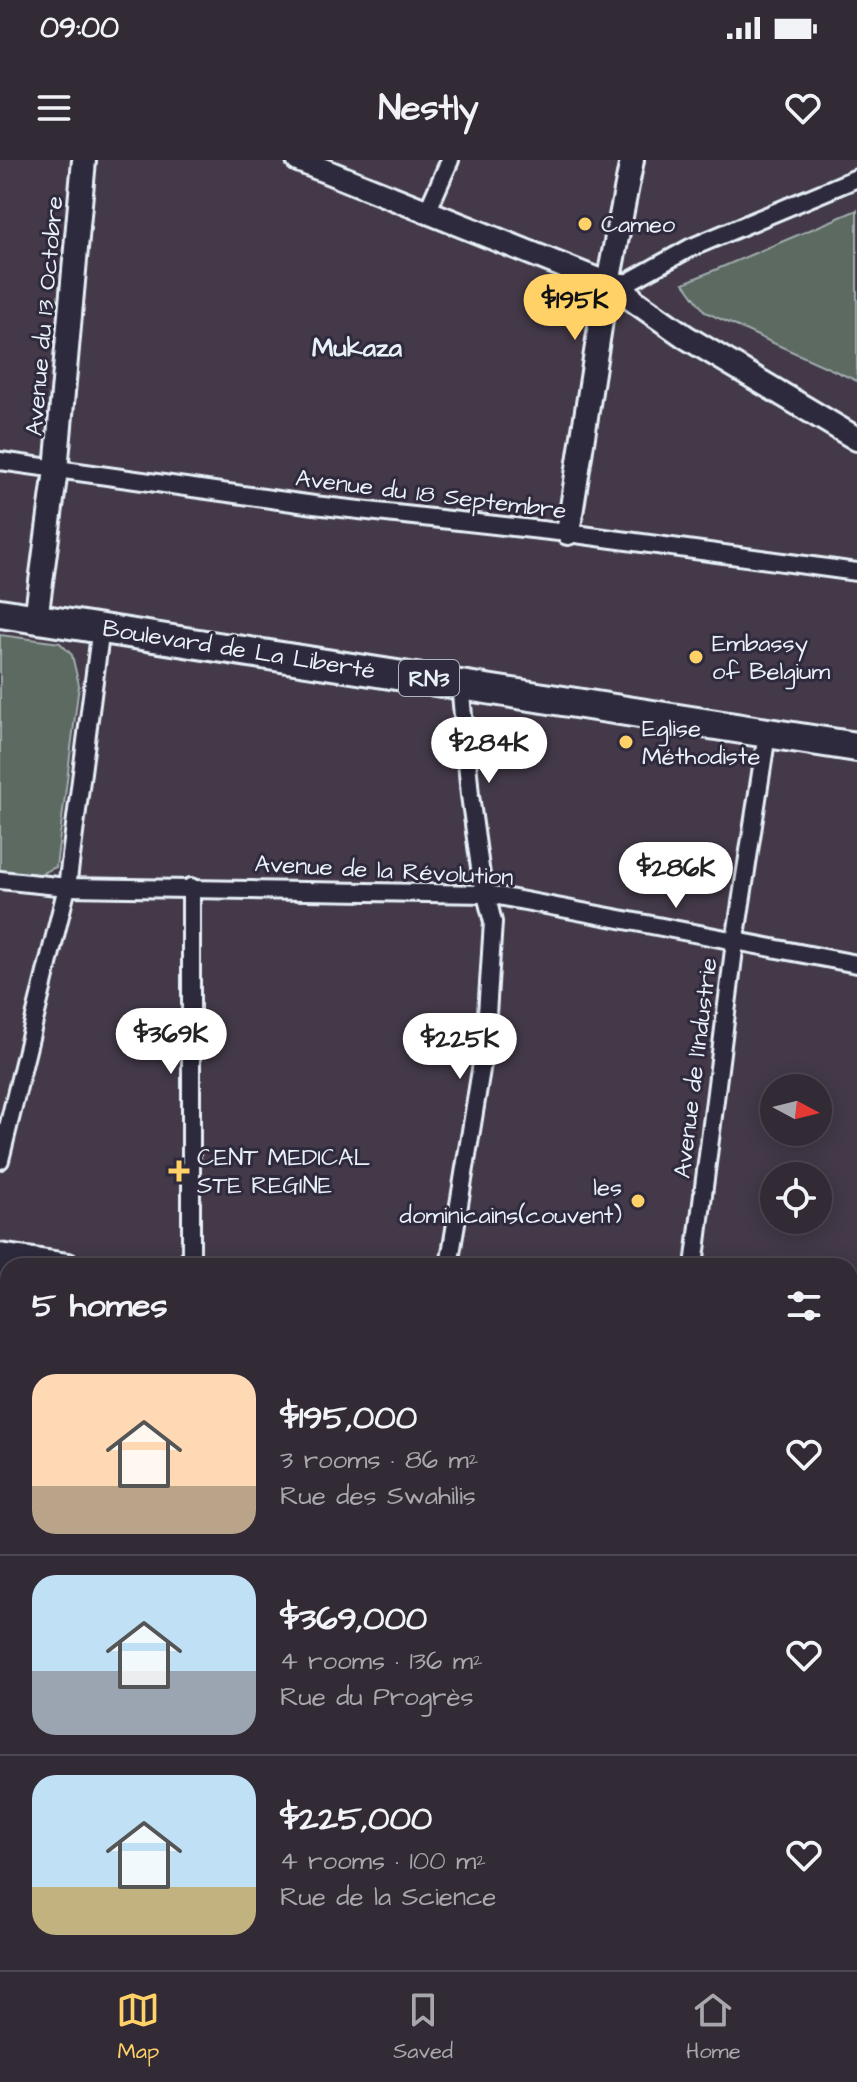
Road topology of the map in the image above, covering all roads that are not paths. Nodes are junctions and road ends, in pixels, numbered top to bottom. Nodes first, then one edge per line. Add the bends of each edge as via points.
1 (84, 160) edge
2 (298, 160) edge
3 (450, 160) edge
4 (632, 160) edge
5 (857, 178) edge
6 (427, 212) junction
7 (616, 285) junction
8 (857, 439) edge
9 (0, 461) edge
10 (56, 470) junction
11 (568, 533) junction
12 (857, 572) edge
13 (0, 613) edge
14 (36, 619) junction
15 (101, 627) junction
16 (460, 682) junction
17 (767, 734) junction
18 (857, 747) edge
19 (0, 880) edge
20 (67, 887) junction
21 (191, 887) junction
22 (488, 894) junction
23 (735, 942) junction
24 (857, 964) edge
25 (0, 1160) edge
26 (191, 1258) edge
27 (450, 1258) edge
28 (695, 1258) edge

1 - 10 street, Avenue du 13 Octobre
2 - 6 street
3 - 6 street
4 - 7 street
5 - 7 street
6 - 7 street
7 - 8 street via 686,337
7 - 11 street
9 - 10 street, Avenue du 18 Septembre
10 - 11 street, Avenue du 18 Septembre
10 - 14 street, Avenue du 13 Octobre
11 - 12 street, Avenue du 18 Septembre
13 - 14 highway, Boulevard de La Liberté / RN3
14 - 15 highway, Boulevard de La Liberté / RN3
15 - 16 highway, Boulevard de La Liberté / RN3
15 - 20 street
16 - 17 highway, Boulevard de La Liberté / RN3
16 - 22 street via 470,795
17 - 18 highway, Boulevard de La Liberté / RN3
17 - 23 street, Avenue de l'Industrie
19 - 20 street, Avenue de la Révolution
20 - 21 street, Avenue de la Révolution
20 - 25 street
21 - 22 street, Avenue de la Révolution
21 - 26 street
22 - 23 street, Avenue de la Révolution
22 - 27 street via 493,922 485,1045
23 - 24 street, Avenue de la Révolution
23 - 28 street, Avenue de l'Industrie

